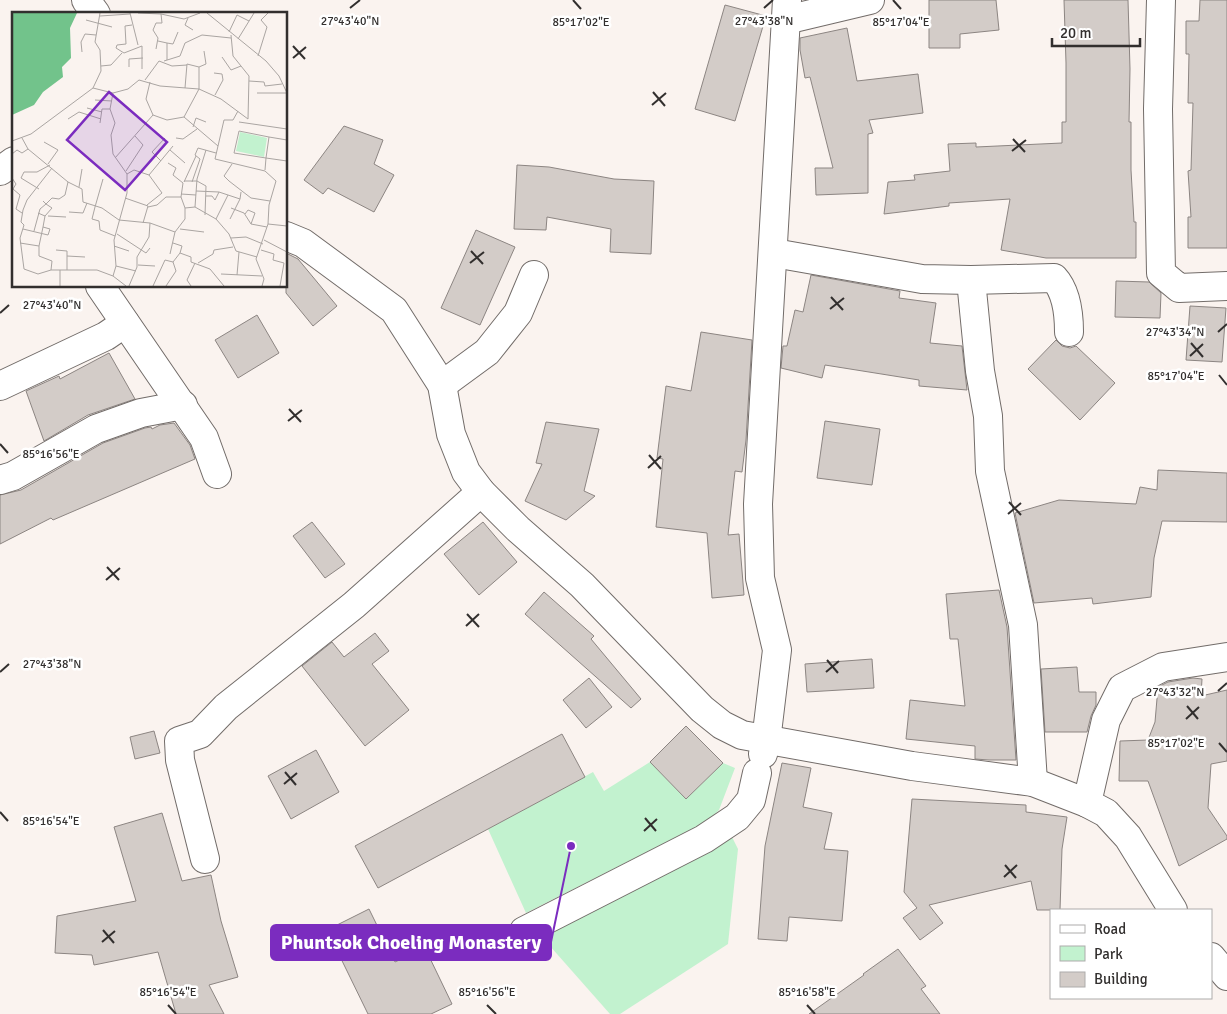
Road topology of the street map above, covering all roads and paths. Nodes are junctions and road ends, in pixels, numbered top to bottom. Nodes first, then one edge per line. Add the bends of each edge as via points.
1 (86, 0) edge
2 (870, 0) edge
3 (1161, 0) edge
4 (787, 10) edge
5 (95, 12) edge
6 (12, 162) edge
7 (0, 171) edge
8 (288, 237) edge
9 (774, 253) junction
10 (534, 275) dead end
11 (971, 280) junction
12 (1227, 286) edge
13 (101, 288) edge
14 (125, 323) junction
15 (1070, 332) dead end
16 (442, 384) junction
17 (0, 386) edge
18 (183, 405) junction
19 (217, 474) dead end
20 (0, 480) edge
21 (481, 492) junction
22 (1227, 657) edge
23 (762, 756) junction
24 (1033, 782) junction
25 (1087, 803) junction
26 (205, 859) dead end
27 (1173, 909) edge
28 (524, 932) dead end
29 (1212, 958) edge
30 (1227, 976) edge

1 - 5 street
2 - 4 street
3 - 12 street via 1158,109 1161,273 1179,288
4 - 9 street
6 - 7 street
8 - 16 street via 303,243 394,310
9 - 11 street via 922,279
9 - 23 street via 758,504 760,578 777,650
10 - 16 street via 518,313 487,352
11 - 15 street via 1054,278 1061,286
11 - 24 street via 988,416 990,471 1023,625
13 - 14 street
14 - 17 street via 106,336
14 - 18 street
16 - 21 street via 451,434 466,472
18 - 19 street via 204,438
18 - 20 street via 141,413 96,429 14,476
21 - 23 street via 582,585 702,709 722,725 742,735
21 - 26 street via 354,605 226,707 200,734 179,740 180,760
22 - 25 street via 1163,667 1122,688 1106,720
23 - 24 street via 912,766
23 - 28 street via 751,800 738,817 704,839
24 - 25 street
25 - 27 street via 1106,813 1128,838
29 - 30 street

